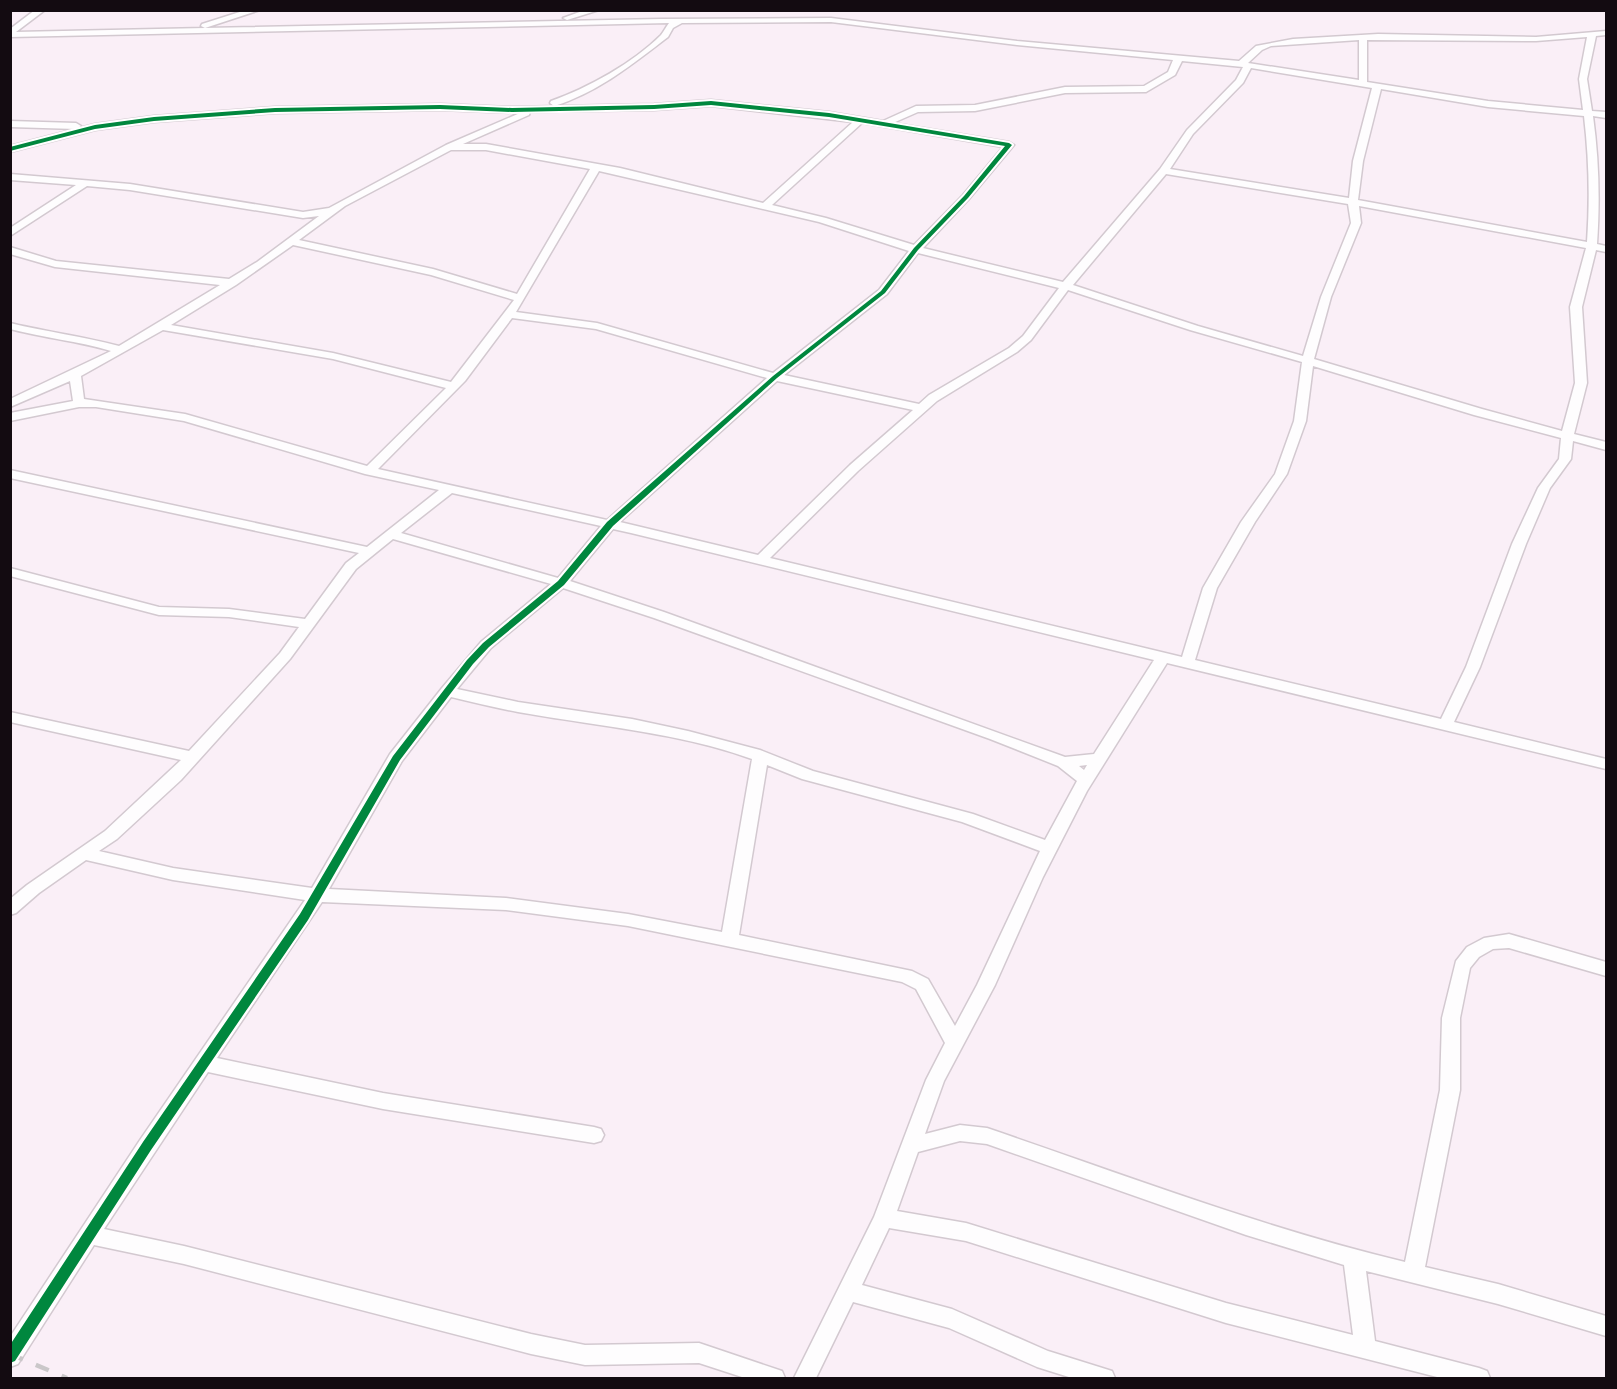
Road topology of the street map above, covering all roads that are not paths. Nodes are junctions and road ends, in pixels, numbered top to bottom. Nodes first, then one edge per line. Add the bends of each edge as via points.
1 (41, 10) edge
2 (256, 10) edge
3 (595, 10) edge
4 (544, 24) junction
5 (666, 24) junction
6 (188, 32) junction
7 (1606, 33) edge
8 (10, 34) edge
9 (1592, 35) junction
10 (1363, 38) junction
11 (1179, 57) junction
12 (1245, 65) junction
13 (1363, 84) junction
14 (1377, 86) junction
15 (540, 108) junction
16 (1589, 114) junction
17 (1606, 115) edge
18 (861, 119) junction
19 (886, 123) junction
20 (10, 124) edge
21 (95, 128) junction
22 (473, 136) junction
23 (449, 147) junction
24 (486, 147) junction
25 (10, 149) edge
26 (596, 167) junction
27 (1164, 171) junction
28 (10, 177) edge
29 (86, 183) junction
30 (1353, 202) junction
31 (765, 206) junction
32 (333, 210) junction
33 (303, 215) junction
34 (311, 226) junction
35 (10, 233) edge
36 (292, 242) junction
37 (1592, 246) junction
38 (916, 249) junction
39 (1606, 249) edge
40 (10, 250) edge
41 (232, 283) junction
42 (1066, 286) junction
43 (520, 298) junction
44 (508, 314) junction
45 (10, 326) edge
46 (162, 326) junction
47 (120, 350) junction
48 (1308, 360) junction
49 (75, 374) junction
50 (775, 377) junction
51 (454, 386) junction
52 (79, 403) junction
53 (10, 404) edge
54 (921, 408) junction
55 (10, 417) edge
56 (1567, 435) junction
57 (1606, 446) edge
58 (369, 471) junction
59 (10, 474) edge
60 (449, 489) junction
61 (610, 524) junction
62 (389, 534) junction
63 (367, 551) junction
64 (761, 560) junction
65 (10, 572) edge
66 (561, 583) junction
67 (309, 624) junction
68 (1163, 657) junction
69 (1187, 663) junction
70 (447, 691) junction
71 (10, 717) edge
72 (1445, 726) junction
73 (192, 757) junction
74 (760, 757) junction
75 (1100, 759) junction
76 (1064, 762) junction
77 (1606, 764) edge
78 (1086, 780) junction
79 (1049, 848) junction
80 (84, 854) junction
81 (316, 895) junction
82 (10, 909) edge
83 (729, 940) junction
84 (1606, 969) edge
85 (955, 1044) junction
86 (204, 1063) junction
87 (594, 1135) dead end
88 (911, 1146) junction
89 (884, 1218) junction
90 (90, 1235) junction
91 (1354, 1259) junction
92 (1413, 1273) junction
93 (848, 1292) junction
94 (1606, 1326) edge
95 (1365, 1348) junction
96 (10, 1357) edge
97 (774, 1378) edge
98 (805, 1378) edge
99 (1104, 1378) edge
100 (1479, 1378) edge

1 - 8 street
2 - 6 street
3 - 4 street
4 - 5 street
4 - 6 street
5 - 11 street via 831,20 1017,43
5 - 15 street via 665,35 615,74 571,98
6 - 8 street
7 - 9 street
9 - 10 street via 1536,39
9 - 16 street via 1583,79
10 - 12 street via 1270,44 1259,48
10 - 13 street
11 - 12 street
11 - 19 street via 1172,73 1146,88 1065,90 975,108 916,109
12 - 13 street
12 - 27 street via 1240,81 1190,132
13 - 14 street
14 - 16 street via 1488,104
14 - 30 street via 1358,161
15 - 18 street via 711,103
15 - 21 street via 275,110 154,119
15 - 22 street
16 - 17 street
16 - 37 street via 1596,140
18 - 19 street
18 - 31 street
19 - 38 street via 1009,144
20 - 21 street
21 - 25 street
22 - 23 street
22 - 24 street
23 - 24 street
23 - 32 street
24 - 26 street
26 - 31 street
26 - 43 street
27 - 30 street
27 - 42 street
28 - 29 street
29 - 33 street
29 - 35 street
30 - 37 street
30 - 48 street via 1353,234 1326,297
31 - 38 street
32 - 33 street
32 - 34 street
33 - 34 street
34 - 36 street
36 - 41 street
36 - 43 street via 433,272
37 - 39 street
37 - 56 street via 1576,307 1581,383
38 - 42 street
38 - 50 street via 883,292
40 - 41 street via 55,264
41 - 46 street
42 - 48 street
42 - 54 street via 1027,338 1013,350 946,388
43 - 44 street
44 - 50 street via 597,326
44 - 51 street
45 - 47 street
46 - 47 street
46 - 51 street via 341,357
47 - 49 street
48 - 56 street
48 - 69 street via 1300,421 1281,474 1210,588
49 - 52 street
49 - 53 street
50 - 54 street
50 - 61 street
51 - 58 street
52 - 55 street
52 - 58 street via 185,418
54 - 64 street
56 - 57 street
56 - 72 street via 1565,459 1544,488 1473,667
58 - 60 street
59 - 63 street
60 - 61 street
60 - 62 street
61 - 64 street
61 - 66 street
62 - 63 street
62 - 66 street
63 - 67 street via 351,566
64 - 68 street
65 - 67 street via 159,611 229,613
66 - 70 street via 486,645
66 - 76 street
67 - 73 street via 285,656
68 - 69 street
68 - 75 street
69 - 72 street
70 - 74 street via 648,727
70 - 81 street via 396,758
71 - 73 street
72 - 77 street
73 - 80 street via 130,818
74 - 79 street via 808,775 967,818
74 - 83 street
75 - 76 street
75 - 78 street
76 - 78 street
78 - 79 street
79 - 85 street
80 - 81 street via 172,874
80 - 82 street
81 - 83 street via 506,904 628,920
81 - 86 street
83 - 85 street via 915,979 922,984
84 - 92 street via 1509,941 1490,943 1473,952 1462,966 1450,1018 1450,1090
85 - 88 street via 935,1080
86 - 87 street via 383,1101
86 - 90 street
88 - 89 street
88 - 91 street via 960,1133 987,1136 1234,1222
89 - 93 street
89 - 95 street via 966,1232 1226,1313
90 - 96 street
90 - 97 street via 184,1255 531,1344 585,1355 699,1353
91 - 92 street
91 - 95 street
92 - 94 street
93 - 98 street
93 - 99 street via 952,1319 1045,1360
95 - 100 street

